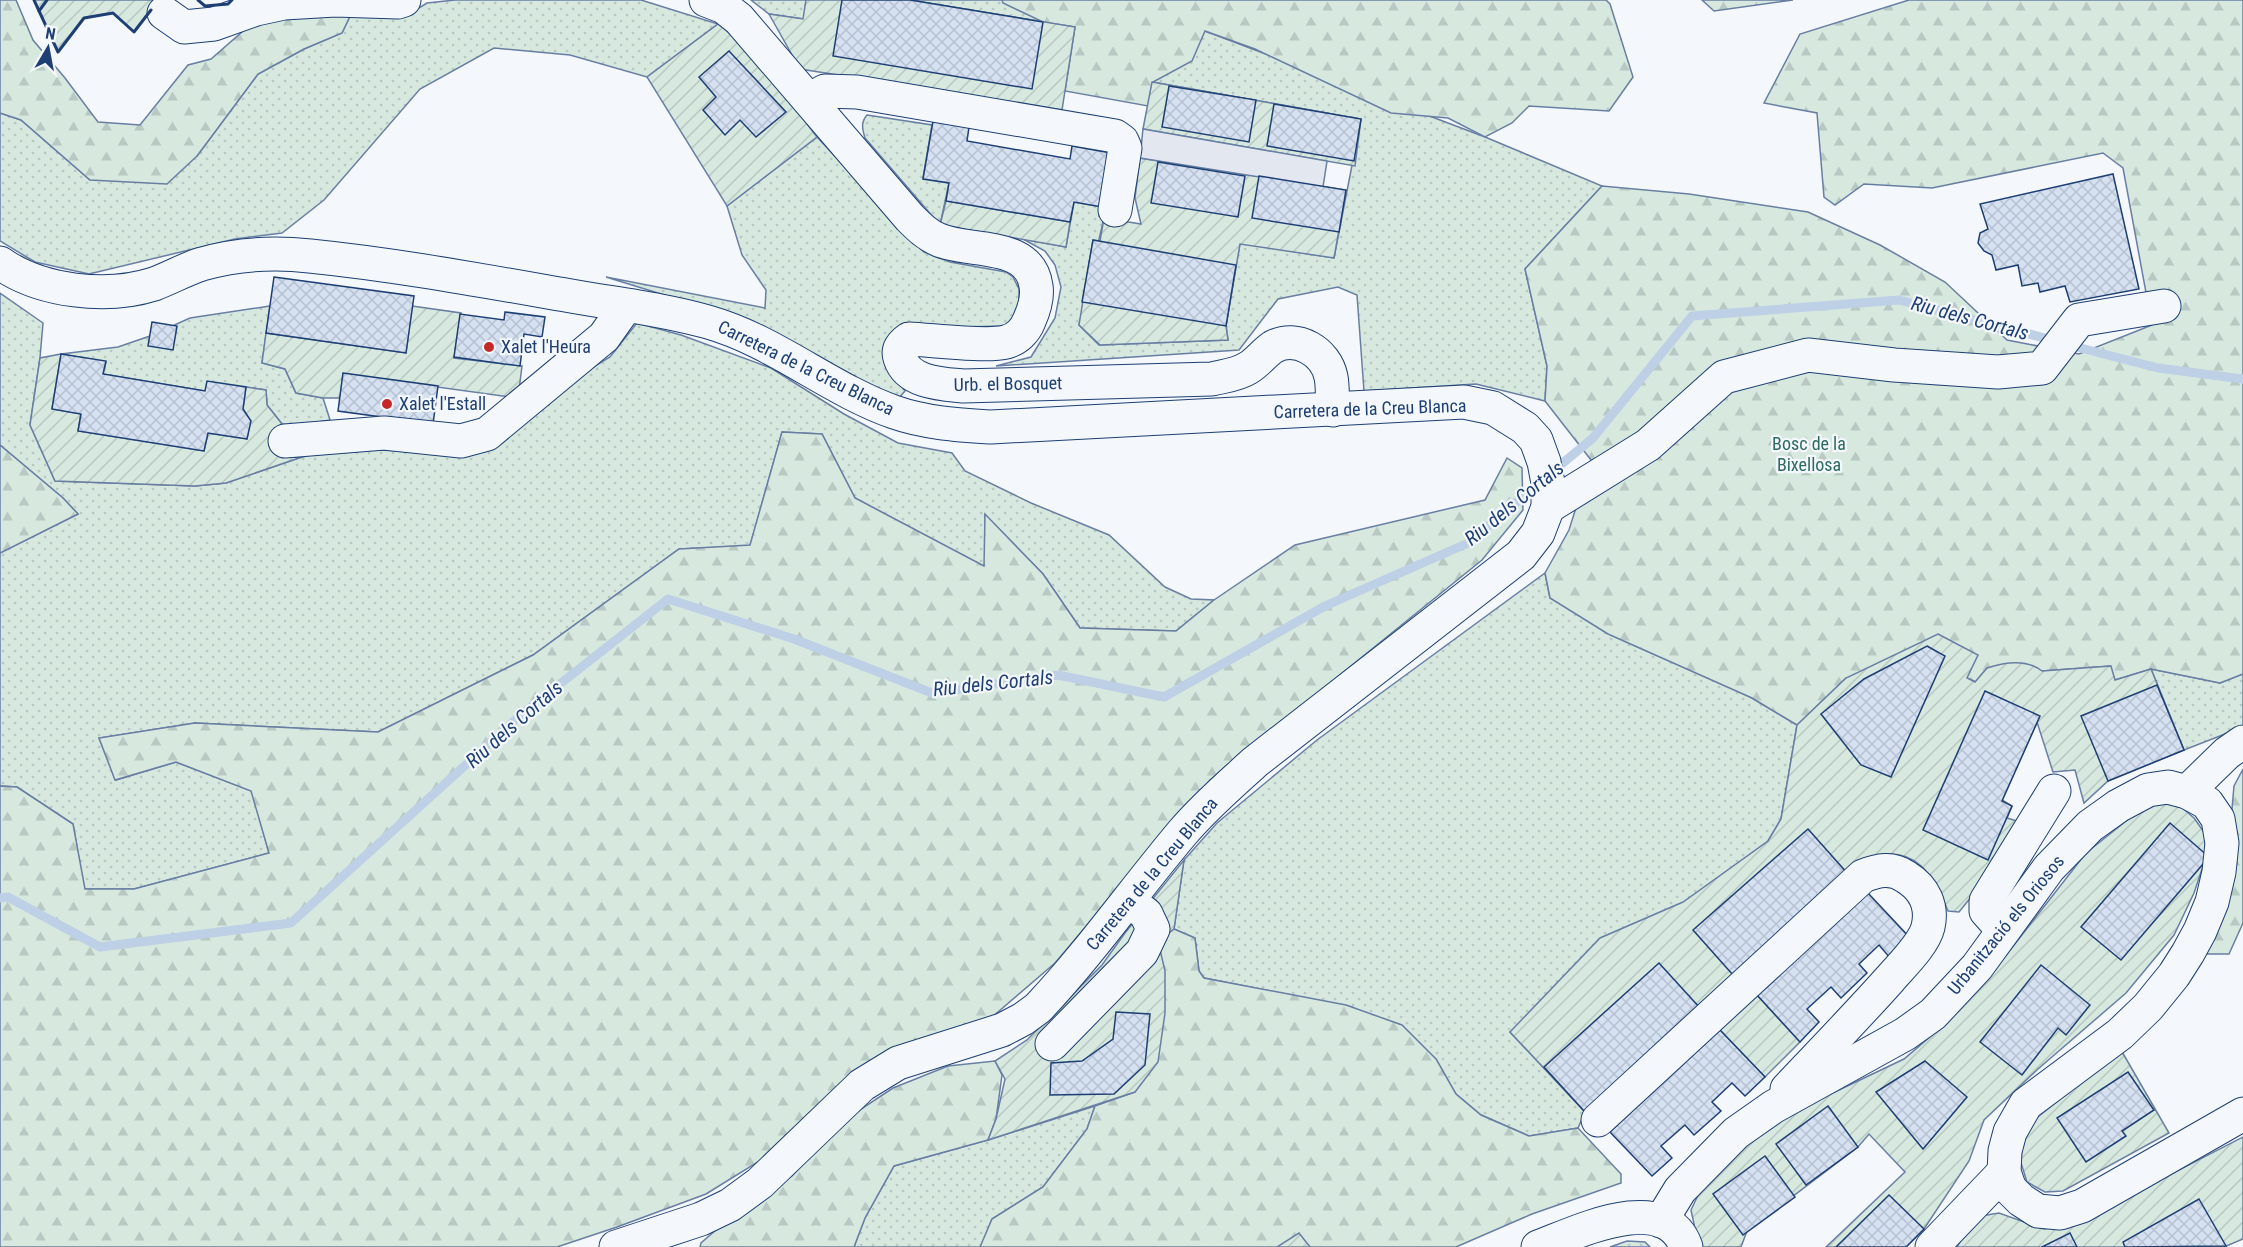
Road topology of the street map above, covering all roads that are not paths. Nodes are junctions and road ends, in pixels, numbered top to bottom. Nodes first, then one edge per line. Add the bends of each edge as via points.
1 (404, 0) edge
2 (715, 4) edge
3 (164, 12) dead end
4 (809, 100) junction
5 (1115, 210) dead end
6 (0, 263) edge
7 (626, 306) junction
8 (2164, 306) dead end
9 (1333, 410) junction
10 (285, 441) dead end
11 (1548, 507) junction
12 (2243, 742) edge
13 (2054, 791) dead end
14 (2187, 792) junction
15 (1129, 901) junction
16 (2003, 930) junction
17 (1052, 1044) dead end
18 (1773, 1107) junction
19 (2243, 1114) edge
20 (1598, 1120) dead end
21 (2004, 1172) junction
22 (1661, 1221) junction
23 (666, 1239) edge
24 (616, 1247) edge
25 (1538, 1247) edge
26 (1686, 1247) edge
27 (1932, 1247) edge

1 - 3 street via 284,3 214,24 183,27
2 - 4 street, Urb. el Bosquet via 739,20
4 - 5 street via 825,91 857,92 1115,136 1125,148
4 - 9 street, Urb. el Bosquet via 924,232 941,241 1007,253 1023,261 1034,275 1036,303 1021,334 1005,343 909,339 898,355 903,367 917,376 936,384 963,386 1212,379 1249,368 1278,345 1298,344 1309,347 1323,359 1331,376
6 - 7 street, Carretera de la Creu Blanca via 12,272 59,288 106,292 152,284 202,264 250,254 307,255 438,272
7 - 9 street, Carretera de la Creu Blanca via 711,322 876,405 943,424 991,427
7 - 10 street via 604,338 487,434 461,441 384,433
8 - 11 street via 2079,320 2042,368 1998,372 1808,355 1724,376 1648,445
9 - 11 street, Carretera de la Creu Blanca via 1464,402 1493,408 1525,428 1536,440 1548,483
11 - 15 street, Carretera de la Creu Blanca via 1538,533 1521,555 1255,762 1185,831
12 - 14 street
13 - 16 street via 1986,901 1986,911
14 - 16 street, Urbanització els Oriosos via 2168,787 2148,790 2090,826 2049,868
14 - 21 street, Urbanització els Oriosos via 2207,803 2218,819 2222,843 2220,872 2200,931 2174,975 2148,1007 2120,1034 2026,1104 2010,1131
15 - 17 street via 1146,914 1153,929 1142,952
15 - 23 street, Carretera de la Creu Blanca via 1050,995 1023,1019 1002,1030 898,1063 862,1085 760,1183 730,1205
16 - 18 street, Urbanització els Oriosos via 1977,967 1933,1014 1905,1034
18 - 20 street via 1911,955 1928,929 1930,909 1923,891 1907,877 1877,870 1863,876
18 - 22 street, Urbanització els Oriosos via 1736,1133 1713,1156 1680,1190
19 - 21 street via 2082,1206 2060,1213 2038,1211 2021,1200 2010,1189
21 - 27 street
22 - 25 street via 1622,1218
22 - 26 street via 1673,1229
23 - 24 street, Carretera de la Creu Blanca

